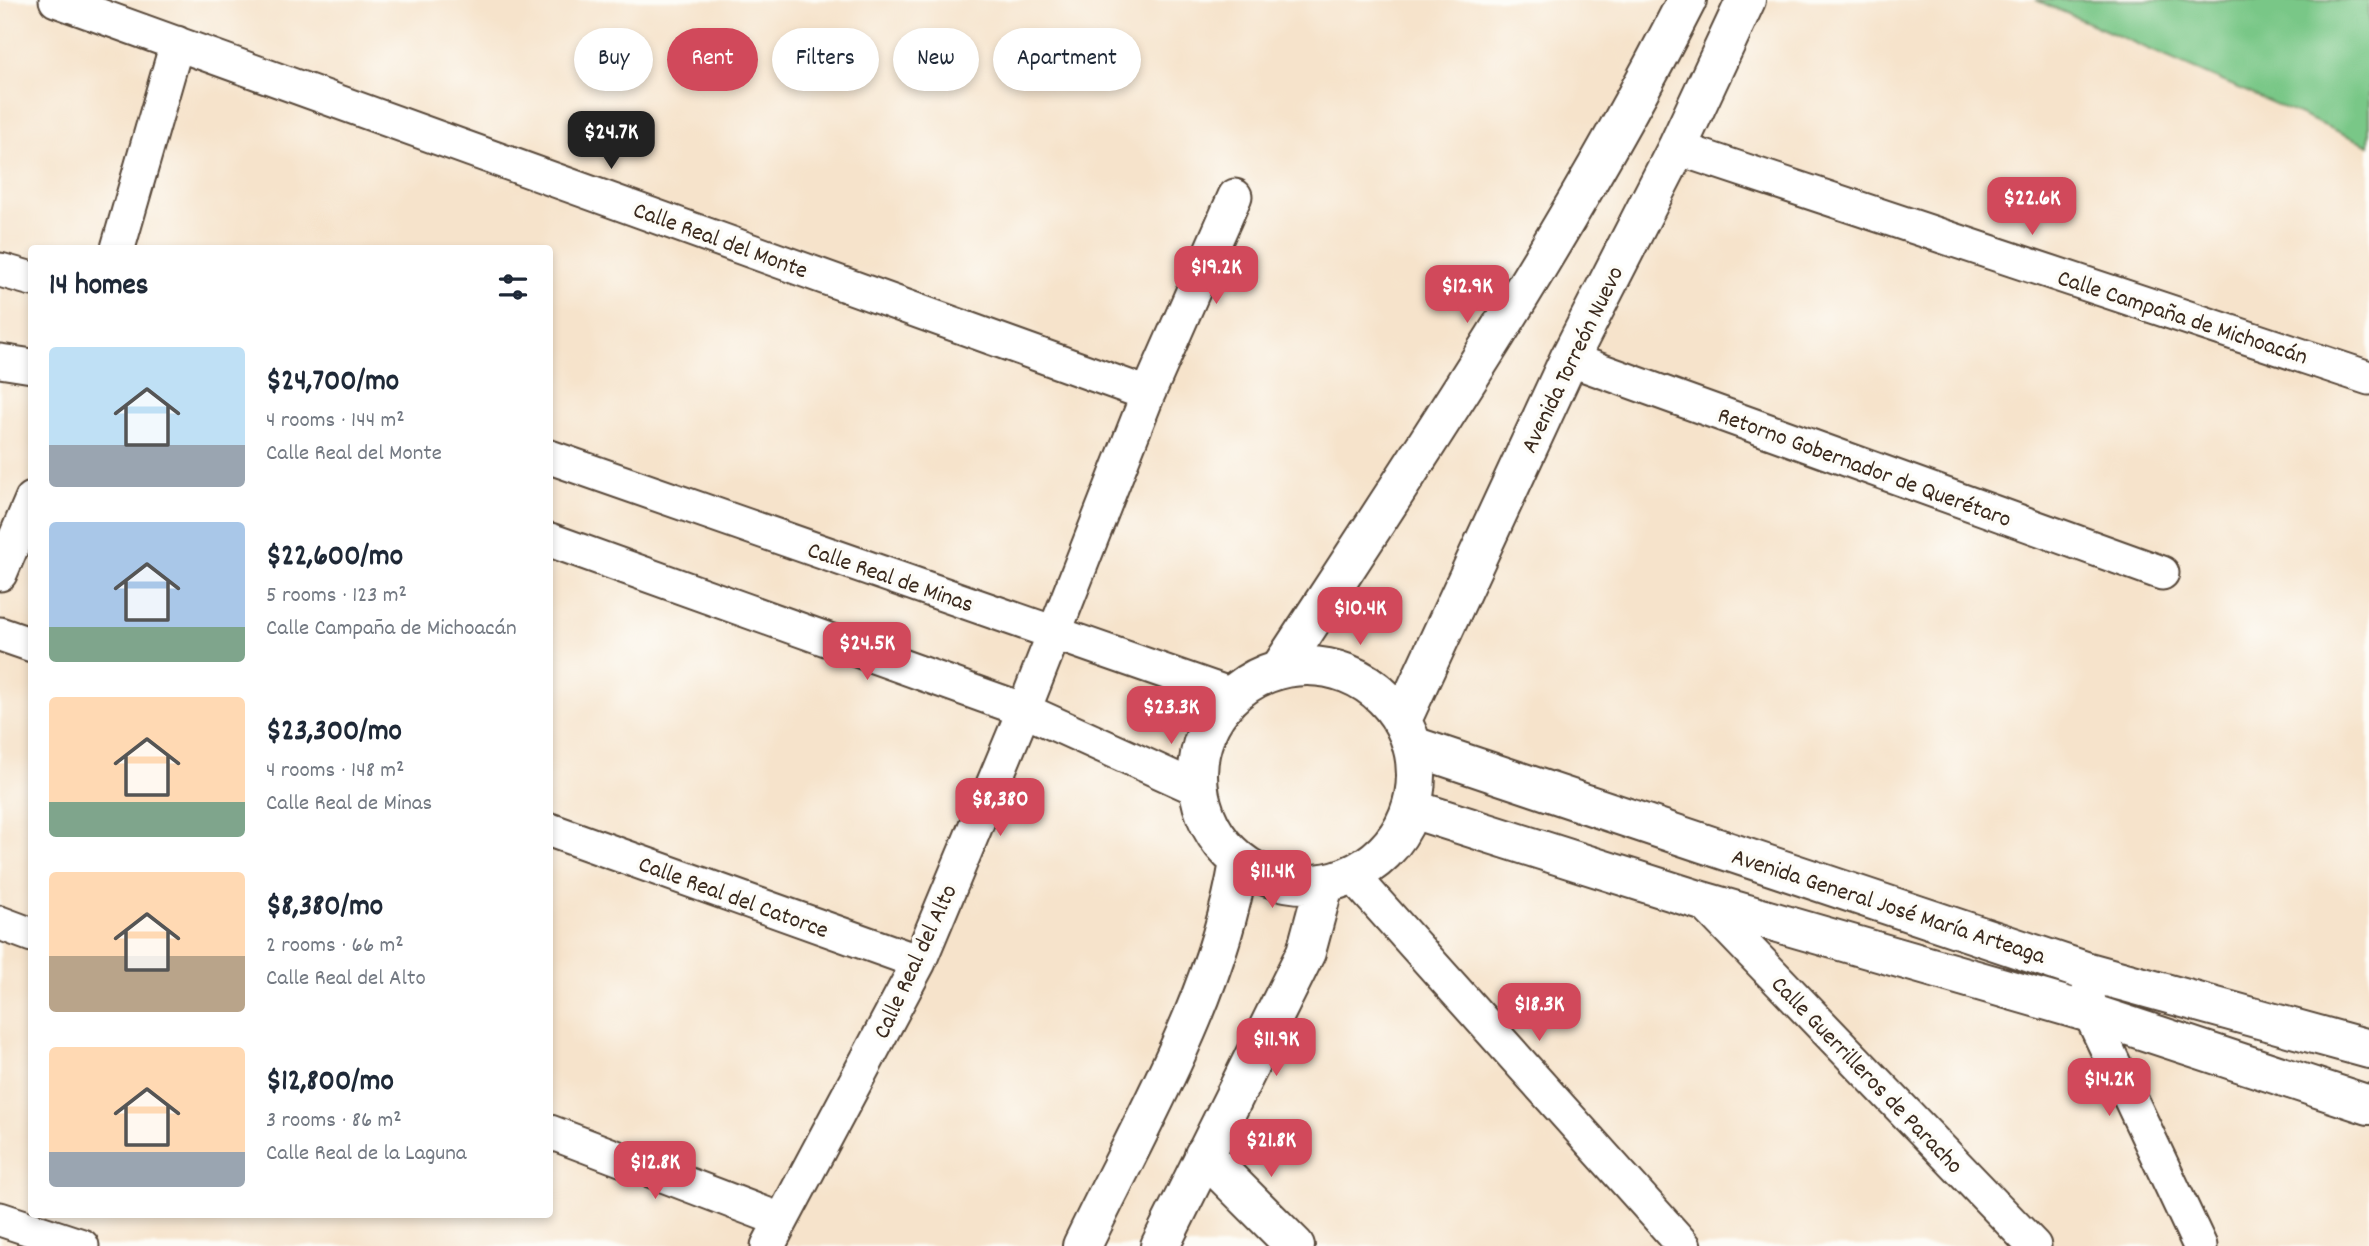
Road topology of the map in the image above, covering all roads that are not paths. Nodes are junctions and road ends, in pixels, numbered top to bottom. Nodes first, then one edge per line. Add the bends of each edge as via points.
1 (56, 0) edge
2 (1687, 0) edge
3 (1746, 0) edge
4 (177, 43) junction
5 (1677, 148) junction
6 (1235, 196) dead end
7 (119, 245) edge
8 (0, 270) edge
9 (28, 278) edge
10 (1569, 359) junction
11 (0, 361) edge
12 (28, 365) edge
13 (2369, 378) edge
14 (1148, 394) junction
15 (553, 458) edge
16 (28, 508) edge
17 (553, 541) edge
18 (2162, 573) dead end
19 (0, 574) edge
20 (1054, 633) junction
21 (0, 634) edge
22 (28, 644) edge
23 (1280, 669) junction
24 (1232, 695) junction
25 (1024, 710) junction
26 (1408, 733) junction
27 (1198, 789) junction
28 (1412, 809) junction
29 (553, 831) edge
30 (1239, 862) junction
31 (1339, 880) junction
32 (1702, 901) junction
33 (0, 923) edge
34 (28, 934) edge
35 (919, 962) junction
36 (2085, 971) junction
37 (2090, 1013) junction
38 (2369, 1049) edge
39 (2369, 1105) edge
40 (553, 1133) edge
41 (1204, 1155) junction
42 (0, 1219) edge
43 (775, 1233) edge
44 (1674, 1242) edge
45 (82, 1246) edge
46 (1082, 1246) edge
47 (1160, 1246) edge
48 (1296, 1246) edge
49 (2034, 1246) edge
50 (2200, 1246) edge

1 - 4 street, Calle Real del Monte
2 - 23 main road via 1631,111 1464,388
3 - 5 main road, Avenida Torreón Nuevo
4 - 7 street
4 - 14 street, Calle Real del Monte
5 - 10 main road, Avenida Torreón Nuevo
5 - 13 street, Calle Campaña de Michoacán
6 - 14 street, Calle Real del Alto
8 - 9 street
10 - 18 street, Retorno Gobernador de Querétaro
10 - 26 main road, Avenida Torreón Nuevo
11 - 12 street
14 - 20 street, Calle Real del Alto
15 - 20 street, Calle Real de Minas
16 - 19 street
17 - 25 street
20 - 24 street, Calle Real de Minas
20 - 25 street, Calle Real del Alto
21 - 22 street
23 - 24 main road via 1254,678
23 - 26 main road via 1336,669 1362,680 1384,698
24 - 27 main road via 1204,738
25 - 27 street
25 - 35 street, Calle Real del Alto
26 - 28 main road via 1417,777
26 - 36 main road, Avenida General José María Arteaga
27 - 30 main road via 1212,829
28 - 31 main road via 1399,837 1379,859
28 - 32 main road, Avenida General José María Arteaga
29 - 35 street, Calle Real del Catorce
30 - 31 main road via 1279,882
30 - 46 main road via 1232,908 1205,992
31 - 41 main road
31 - 44 street
32 - 37 main road, Avenida General José María Arteaga
32 - 49 street, Calle Guerrilleros de Paracho
33 - 34 street
35 - 43 street, Calle Real del Alto
36 - 37 street
36 - 38 main road, Avenida General José María Arteaga
37 - 39 main road, Avenida General José María Arteaga
37 - 50 street
40 - 43 street
41 - 47 main road
41 - 48 main road
42 - 45 street

